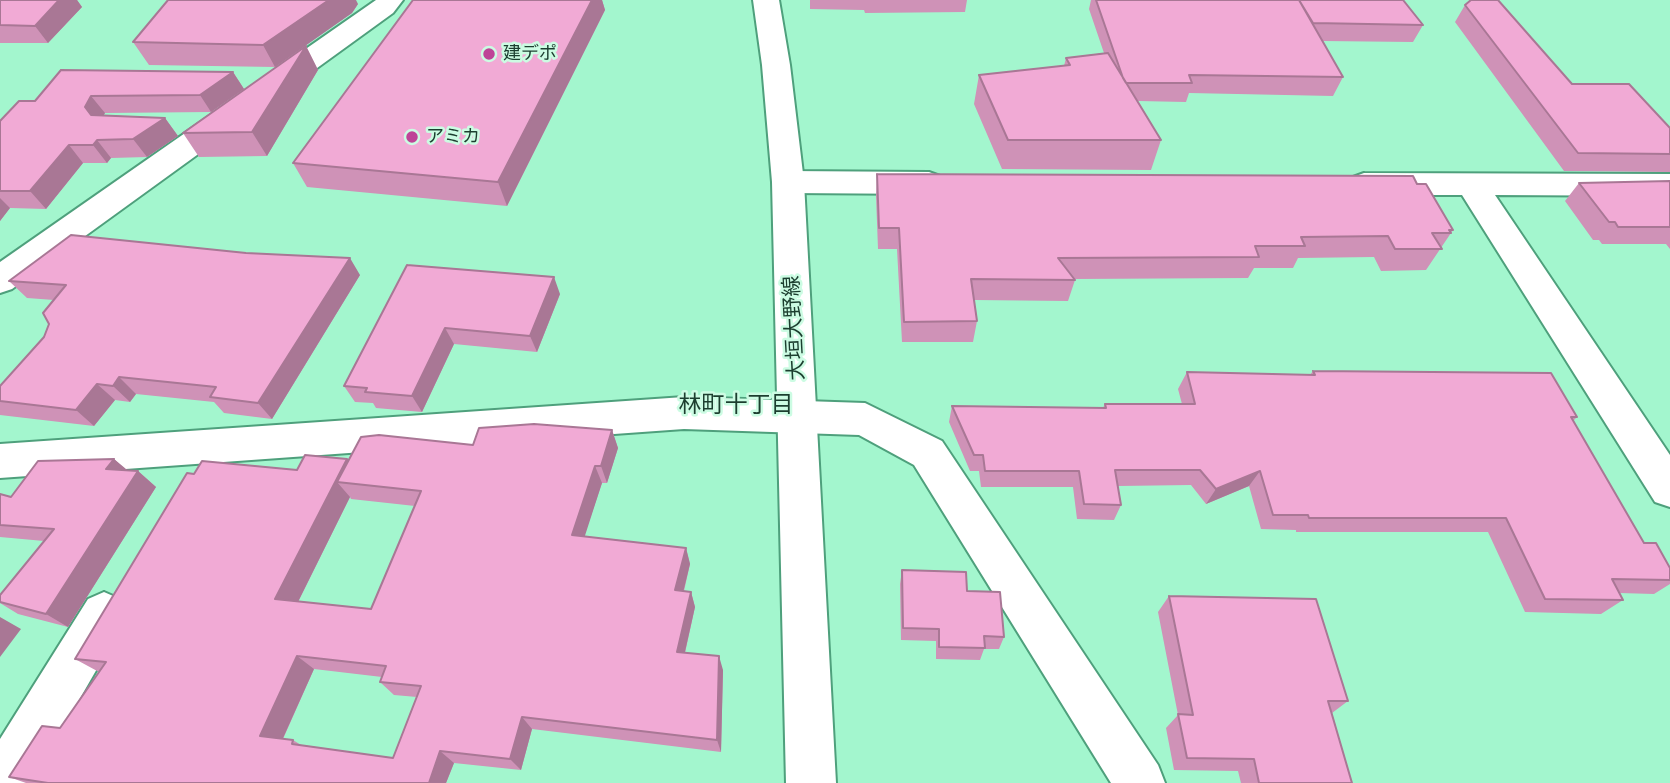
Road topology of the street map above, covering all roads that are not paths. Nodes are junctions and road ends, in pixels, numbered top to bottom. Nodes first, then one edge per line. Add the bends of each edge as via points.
1 (390, 0) edge
2 (766, 0) edge
3 (240, 78) dead end
4 (282, 79) junction
5 (167, 124) dead end
6 (218, 124) junction
7 (788, 182) junction
8 (956, 183) edge
9 (1331, 184) edge
10 (1471, 184) junction
11 (1670, 185) edge
12 (0, 280) edge
13 (799, 418) junction
14 (206, 446) junction
15 (0, 461) edge
16 (1670, 489) edge
17 (178, 492) edge
18 (122, 585) edge
19 (2, 783) edge
20 (811, 783) edge
21 (1140, 783) edge

1 - 4 street
2 - 7 street, 大垣大野線
3 - 4 street
4 - 6 street
5 - 6 street
6 - 12 street
7 - 8 street
7 - 13 street, 大垣大野線
9 - 10 street
10 - 11 street
10 - 16 street
13 - 14 street via 684,412
13 - 20 street, 大垣大野線
13 - 21 street via 865,419 928,453
14 - 15 street
14 - 17 street
18 - 19 street

